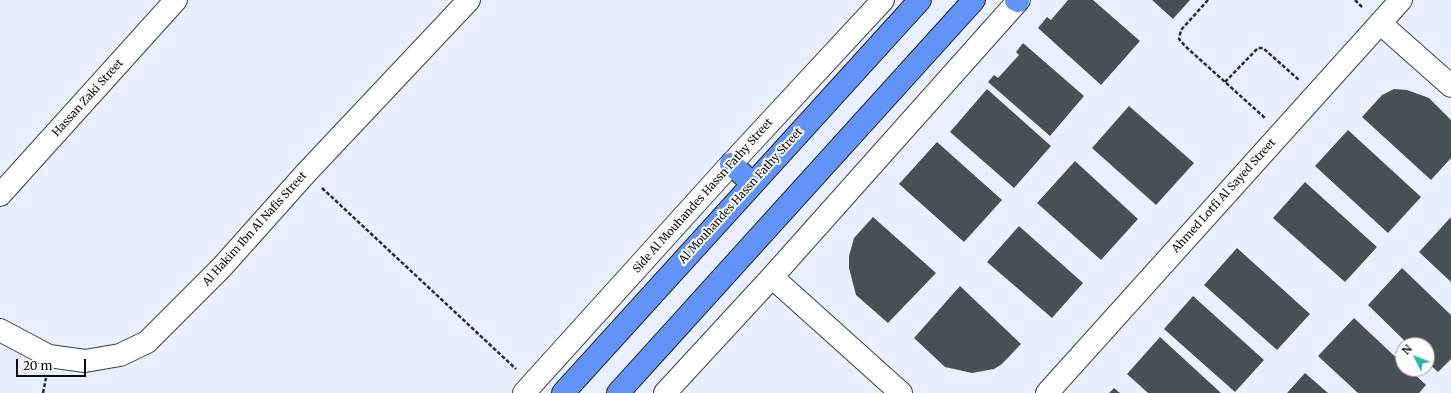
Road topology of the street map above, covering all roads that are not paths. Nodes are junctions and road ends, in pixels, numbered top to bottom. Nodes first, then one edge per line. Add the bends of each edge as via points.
1 (176, 0) edge
2 (469, 0) edge
3 (884, 0) edge
4 (920, 0) edge
5 (974, 0) edge
6 (1017, 0) edge
7 (1401, 0) edge
8 (1380, 23) junction
9 (1451, 86) edge
10 (731, 164) junction
11 (752, 183) junction
12 (0, 195) edge
13 (772, 277) junction
14 (0, 330) edge
15 (528, 389) edge
16 (563, 393) edge
17 (618, 393) edge
18 (665, 393) edge
19 (901, 393) edge
20 (1047, 393) edge

1 - 12 street, Hassan Zaki Street
2 - 14 street, Al Hakim Ibn Al Nafis Street via 306,173 222,267 147,342 120,355 85,361 49,356
3 - 10 street, Side Al Mouhandes Hassn Fathy Street
4 - 11 main road, Al Mouhandes Hassn Fathy Street
5 - 17 main road
6 - 13 street
7 - 8 street, Ahmed Lotfi Al Sayed Street
8 - 9 street
8 - 20 street, Ahmed Lotfi Al Sayed Street
10 - 11 main road
10 - 15 street, Side Al Mouhandes Hassn Fathy Street
11 - 16 main road, Al Mouhandes Hassn Fathy Street
13 - 18 street
13 - 19 street

